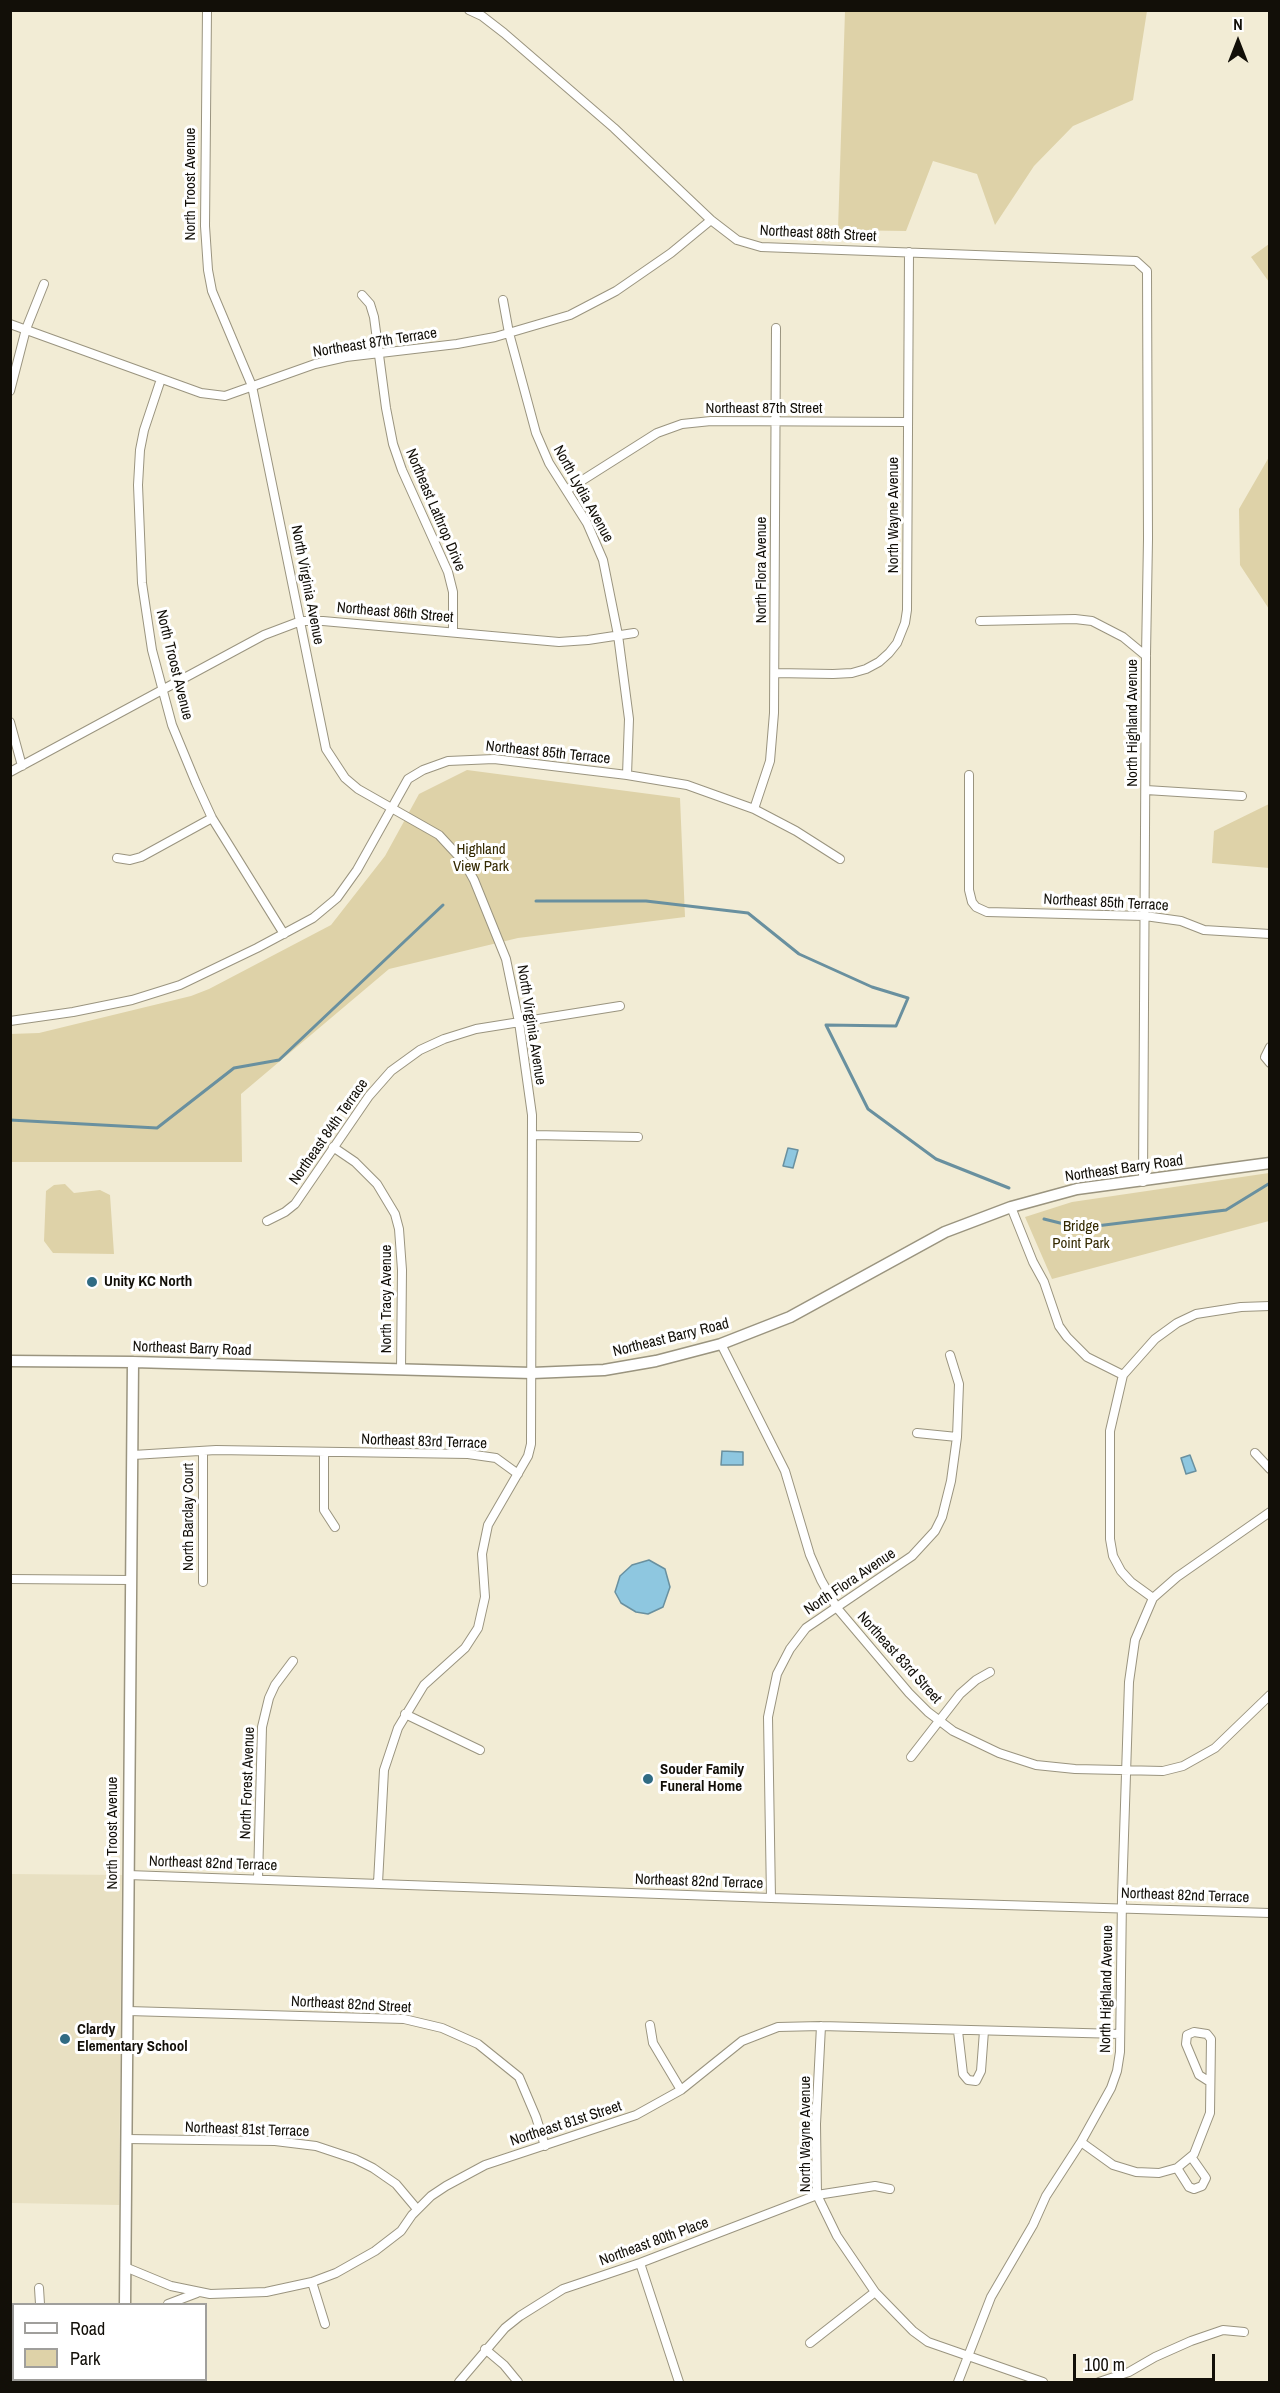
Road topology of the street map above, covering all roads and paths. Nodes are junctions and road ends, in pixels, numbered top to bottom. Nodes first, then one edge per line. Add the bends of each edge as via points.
1 (207, 10) edge
2 (469, 10) edge
3 (483, 13) edge
4 (711, 220) junction
5 (909, 252) junction
6 (1143, 266) joint
7 (44, 284) dead end
8 (362, 295) dead end
9 (503, 300) dead end
10 (10, 324) edge
11 (776, 328) dead end
12 (26, 329) junction
13 (509, 333) junction
14 (378, 353) junction
15 (161, 379) junction
16 (252, 386) junction
17 (10, 392) edge
18 (907, 422) junction
19 (775, 423) junction
20 (567, 490) junction
21 (301, 621) junction
22 (980, 621) dead end
23 (453, 632) junction
24 (634, 633) dead end
25 (618, 635) junction
26 (1146, 656) junction
27 (775, 673) junction
28 (162, 689) junction
29 (10, 722) edge
30 (22, 766) junction
31 (10, 772) edge
32 (627, 775) junction
33 (969, 775) dead end
34 (1146, 790) junction
35 (1242, 796) dead end
36 (391, 807) junction
37 (754, 809) junction
38 (212, 818) junction
39 (117, 858) dead end
40 (840, 859) dead end
41 (1145, 916) junction
42 (284, 934) junction
43 (1269, 934) edge
44 (620, 1006) dead end
45 (10, 1021) edge
46 (519, 1022) junction
47 (1269, 1047) edge
48 (1269, 1063) edge
49 (533, 1136) junction
50 (638, 1137) dead end
51 (333, 1147) junction
52 (1269, 1163) edge
53 (1143, 1182) junction
54 (1011, 1207) junction
55 (267, 1221) dead end
56 (1269, 1306) edge
57 (721, 1344) junction
58 (950, 1355) dead end
59 (10, 1361) edge
60 (133, 1362) junction
61 (401, 1370) junction
62 (532, 1373) junction
63 (1123, 1375) junction
64 (917, 1433) dead end
65 (957, 1437) junction
66 (203, 1452) junction
67 (324, 1452) junction
68 (1255, 1453) dead end
69 (133, 1455) junction
70 (1269, 1469) edge
71 (518, 1474) junction
72 (1269, 1512) edge
73 (335, 1527) dead end
74 (10, 1579) edge
75 (130, 1580) junction
76 (202, 1581) dead end
77 (1152, 1599) junction
78 (837, 1608) junction
79 (293, 1661) dead end
80 (990, 1672) dead end
81 (1269, 1695) edge
82 (405, 1714) junction
83 (940, 1721) junction
84 (480, 1750) dead end
85 (911, 1757) dead end
86 (1125, 1770) junction
87 (128, 1875) junction
88 (258, 1879) junction
89 (378, 1883) junction
90 (771, 1898) junction
91 (1122, 1907) junction
92 (1269, 1913) edge
93 (128, 2011) junction
94 (650, 2025) dead end
95 (821, 2026) junction
96 (958, 2031) junction
97 (984, 2031) junction
98 (1120, 2034) junction
99 (1210, 2082) junction
100 (681, 2090) junction
101 (126, 2139) junction
102 (1081, 2142) junction
103 (545, 2146) junction
104 (1192, 2158) junction
105 (1177, 2168) junction
106 (890, 2189) dead end
107 (817, 2196) junction
108 (417, 2210) junction
109 (640, 2263) junction
110 (125, 2267) junction
111 (312, 2282) junction
112 (39, 2288) dead end
113 (875, 2292) junction
114 (197, 2293) junction
115 (40, 2303) edge
116 (125, 2303) edge
117 (171, 2303) edge
118 (325, 2324) dead end
119 (1244, 2332) dead end
120 (810, 2343) dead end
121 (485, 2349) junction
122 (967, 2356) junction
123 (459, 2382) edge
124 (518, 2382) edge
125 (679, 2382) edge
126 (958, 2382) edge
127 (1043, 2382) edge
128 (1099, 2382) edge

1 - 16 street, North Troost Avenue via 208,270 212,291
2 - 3 street, Northeast 88th Street
3 - 4 street, Northeast 88th Street
4 - 5 street, Northeast 88th Street via 737,240 761,247
4 - 13 street, Northeast 87th Terrace via 671,253 593,304
5 - 6 street, Northeast 88th Street via 1137,261
5 - 18 street, North Wayne Avenue
6 - 26 street, North Highland Avenue via 1148,282
7 - 12 street
8 - 14 street, Northeast Lathrop Drive via 374,317
9 - 13 street, North Lydia Avenue
10 - 12 street, Northeast 87th Terrace
11 - 19 street, North Flora Avenue
12 - 15 street, Northeast 87th Terrace
12 - 17 street
13 - 14 street, Northeast 87th Terrace via 457,344
13 - 20 street, North Lydia Avenue via 536,433
14 - 16 street, Northeast 87th Terrace via 315,364
14 - 23 street, Northeast Lathrop Drive via 393,444 448,572 453,592
15 - 16 street, Northeast 87th Terrace via 218,396
15 - 28 street, North Troost Avenue via 144,430 138,485 145,614
16 - 21 street, North Virginia Avenue
18 - 19 street, Northeast 87th Street
18 - 27 street, North Wayne Avenue via 908,610 902,634 889,653 866,669 833,674
19 - 20 street, Northeast 87th Street via 711,421 669,428
19 - 27 street, North Flora Avenue
20 - 25 street, North Lydia Avenue via 597,542
21 - 23 street, Northeast 86th Street
21 - 28 street, Northeast 86th Street via 264,635
21 - 36 street, North Virginia Avenue via 326,749 345,778
22 - 26 street via 1092,621 1123,637
23 - 25 street, Northeast 86th Street via 560,642
24 - 25 street, Northeast 86th Street
25 - 32 street, North Lydia Avenue via 629,719
26 - 34 street, North Highland Avenue
27 - 37 street, North Flora Avenue via 770,761
28 - 30 street, Northeast 86th Street
28 - 38 street, North Troost Avenue via 172,725
29 - 30 street
30 - 31 street, Northeast 86th Street
32 - 36 street, Northeast 85th Terrace via 494,759 448,760 408,779
32 - 37 street, Northeast 85th Terrace via 687,785
33 - 41 street, Northeast 85th Terrace via 969,890 976,907 987,912
34 - 35 street
34 - 41 street, North Highland Avenue
36 - 42 street, Northeast 85th Terrace via 337,898 313,918
36 - 46 street, North Virginia Avenue via 439,835 464,862 506,959
37 - 40 street, Northeast 85th Terrace
38 - 39 street via 141,857
38 - 42 street, North Troost Avenue
41 - 43 street, Northeast 85th Terrace via 1181,921 1204,930
41 - 53 street, North Highland Avenue
42 - 45 street, Northeast 85th Terrace via 180,985 85,1010
44 - 46 street, Northeast 84th Terrace
46 - 49 street, North Virginia Avenue
46 - 51 street, Northeast 84th Terrace via 461,1033 406,1059 369,1096
47 - 48 street via 1265,1057
49 - 50 street
49 - 62 street, North Virginia Avenue
51 - 55 street, Northeast 84th Terrace via 295,1204
51 - 61 street, North Tracy Avenue via 377,1184 395,1214 402,1262
52 - 53 main road, Northeast Barry Road
53 - 54 main road, Northeast Barry Road via 1077,1189
54 - 57 main road, Northeast Barry Road via 945,1232 790,1317
54 - 63 street via 1059,1326 1087,1357
56 - 63 street via 1196,1314 1155,1339
57 - 62 main road, Northeast Barry Road via 604,1370
57 - 78 street, Northeast 83rd Street via 781,1462 810,1555
58 - 65 street, North Flora Avenue via 959,1384
59 - 60 main road, Northeast Barry Road
60 - 61 main road, Northeast Barry Road
60 - 69 main road, North Troost Avenue
61 - 62 main road, Northeast Barry Road
62 - 71 street, North Virginia Avenue via 531,1444
63 - 77 street via 1110,1431 1110,1539 1121,1571
64 - 65 street
65 - 78 street, North Flora Avenue via 951,1481 935,1531 912,1556
66 - 67 street, Northeast 83rd Terrace
66 - 69 street, Northeast 83rd Terrace
66 - 76 street, North Barclay Court
67 - 71 street, Northeast 83rd Terrace via 476,1455 496,1458
67 - 73 street via 324,1510
68 - 70 street
69 - 75 main road, North Troost Avenue
71 - 82 street, North Virginia Avenue via 494,1512 484,1539 485,1597 478,1628 465,1648 424,1685
72 - 77 street, North Highland Avenue
74 - 75 street
75 - 87 main road, North Troost Avenue
77 - 86 street, North Highland Avenue via 1135,1640 1130,1667
78 - 83 street, Northeast 83rd Street via 909,1694
78 - 90 street, North Flora Avenue via 813,1623 798,1639 782,1662 774,1687 768,1717
79 - 88 street, North Forest Avenue via 275,1684 262,1726
80 - 83 street via 960,1694
81 - 86 street, Northeast 83rd Street via 1215,1748 1199,1758 1163,1771
82 - 84 street
82 - 89 street, North Virginia Avenue via 384,1770
83 - 85 street
83 - 86 street, Northeast 83rd Street via 991,1750 1036,1765
86 - 91 street, North Highland Avenue
87 - 88 street, Northeast 82nd Terrace
87 - 93 main road, North Troost Avenue
88 - 89 street, Northeast 82nd Terrace
89 - 90 street, Northeast 82nd Terrace
90 - 91 street, Northeast 82nd Terrace
91 - 92 street, Northeast 82nd Terrace
91 - 98 street, North Highland Avenue
93 - 101 main road, North Troost Avenue
93 - 103 street, Northeast 82nd Street via 404,2019 442,2028 478,2044 519,2077
94 - 100 street via 653,2043
95 - 96 street, Northeast 81st Street
95 - 100 street, Northeast 81st Street via 778,2027 756,2034 729,2050
95 - 107 street, North Wayne Avenue
96 - 97 street, Northeast 81st Street
96 - 97 street via 963,2074 976,2081 981,2071
97 - 98 street, Northeast 81st Street
98 - 102 street, North Highland Avenue via 1114,2079
99 - 99 street via 1211,2039 1207,2034 1186,2035 1199,2075
99 - 104 street via 1210,2113
100 - 103 street, Northeast 81st Street via 626,2119
101 - 108 street, Northeast 81st Terrace via 274,2141 316,2146 373,2168 396,2184
101 - 110 main road, North Troost Avenue
102 - 105 street via 1113,2164 1136,2172 1159,2173
102 - 122 street, North Highland Avenue via 1046,2196 991,2297
103 - 108 street, Northeast 81st Street via 485,2165 446,2186
104 - 105 street
104 - 105 street via 1206,2178 1202,2186 1189,2187
106 - 107 street, Northeast 80th Place via 875,2186
107 - 109 street, Northeast 80th Place
107 - 113 street, North Wayne Avenue via 833,2229
108 - 111 street, Northeast 81st Street via 401,2231 375,2251
109 - 121 street, Northeast 80th Place via 551,2295 512,2322
109 - 125 street
110 - 114 street, Northeast 81st Street
110 - 116 main road, North Troost Avenue
111 - 114 street, Northeast 81st Street via 266,2292
111 - 118 street
112 - 115 street
113 - 120 street
113 - 122 street, North Wayne Avenue via 920,2337
114 - 117 street, Northeast 81st Street
119 - 128 street via 1223,2330 1191,2341 1129,2372
121 - 123 street, Northeast 80th Place
121 - 124 street
122 - 126 street, North Highland Avenue
122 - 127 street, North Wayne Avenue

